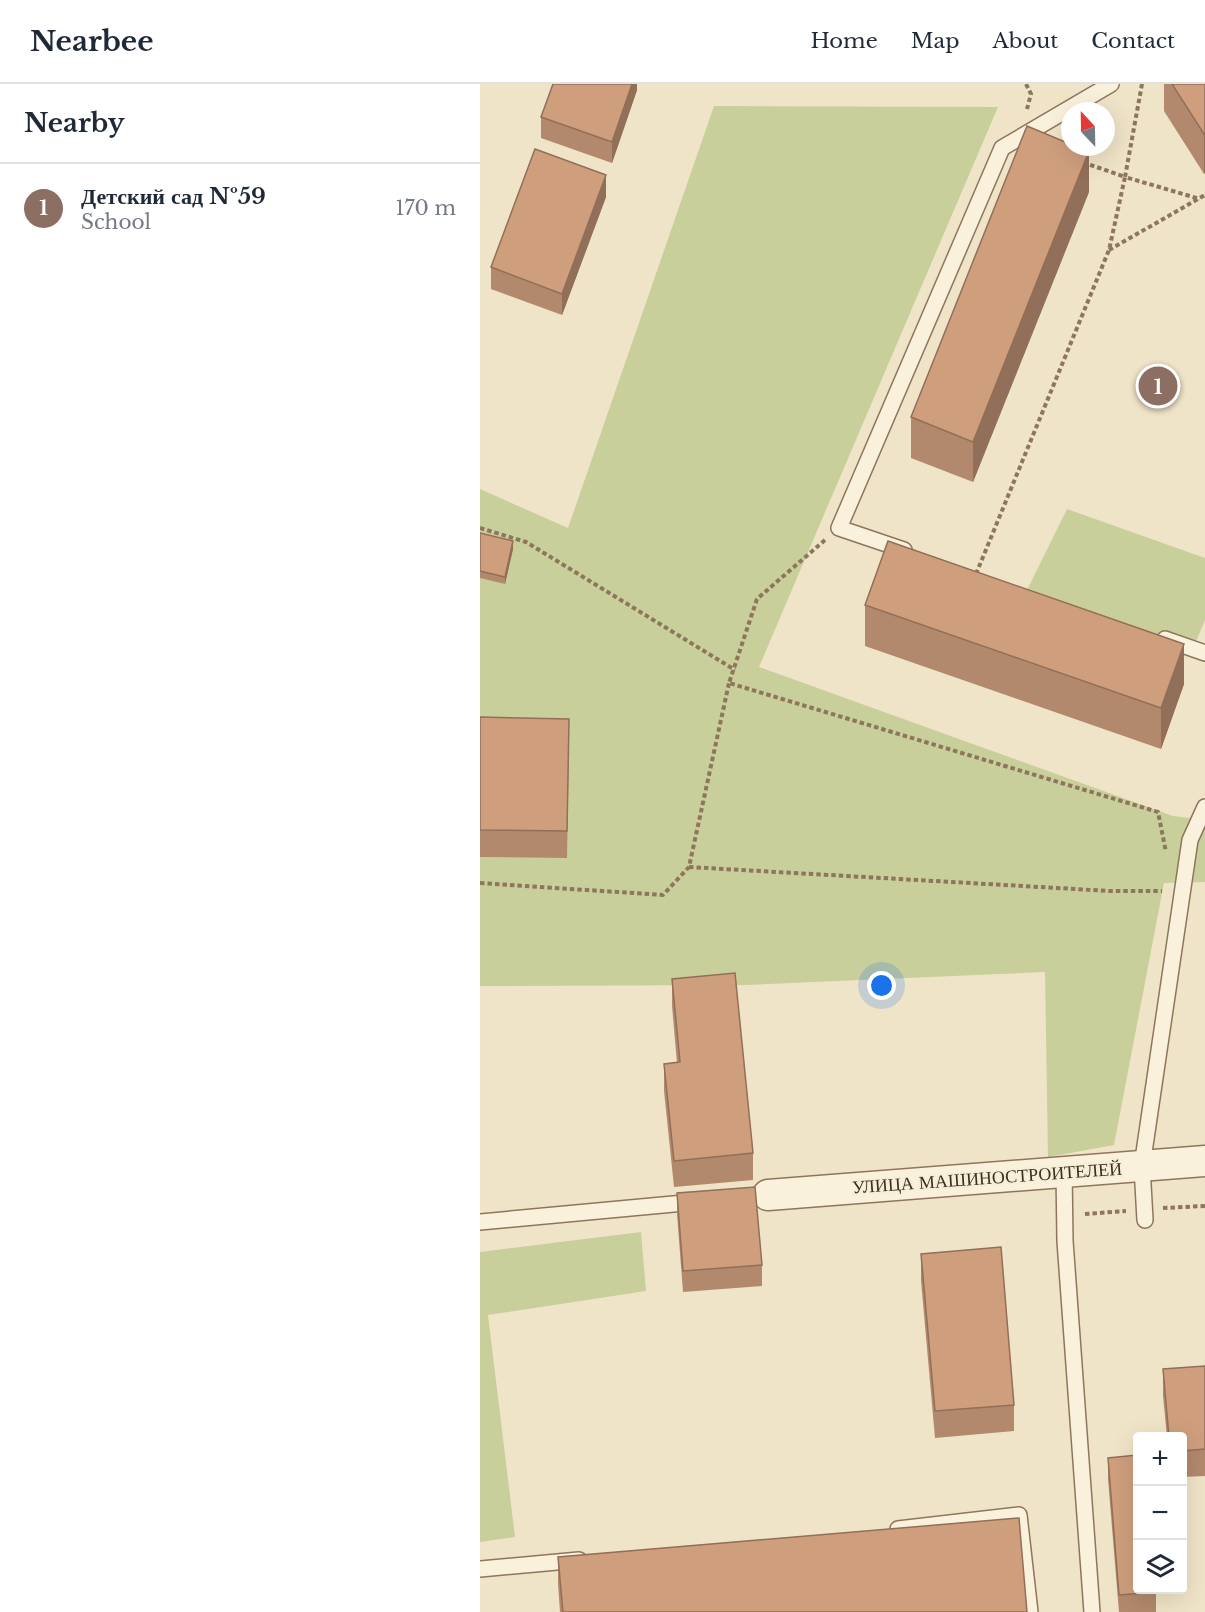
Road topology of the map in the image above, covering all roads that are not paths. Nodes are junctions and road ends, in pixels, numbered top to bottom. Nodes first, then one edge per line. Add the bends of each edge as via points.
1 (1111, 84) edge
2 (923, 556) edge
3 (1149, 633) edge
4 (1205, 653) edge
5 (1205, 807) edge
6 (1198, 838) edge
7 (1205, 1161) edge
8 (1142, 1166) junction
9 (1064, 1170) junction
10 (763, 1196) dead end
11 (711, 1200) edge
12 (1145, 1220) dead end
13 (480, 1222) edge
14 (877, 1532) edge
15 (597, 1558) edge
16 (480, 1569) edge
17 (1030, 1612) edge
18 (1092, 1612) edge

1 - 2 lane via 1002,148 839,528
3 - 4 lane
5 - 6 lane
6 - 8 lane via 1177,929
7 - 8 street, УЛИЦА МАШИНОСТРОИТЕЛЕЙ
8 - 9 street, УЛИЦА МАШИНОСТРОИТЕЛЕЙ
8 - 12 lane
9 - 10 street, УЛИЦА МАШИНОСТРОИТЕЛЕЙ
9 - 18 lane via 1065,1241
11 - 13 lane
14 - 17 lane via 1019,1515
15 - 16 lane

